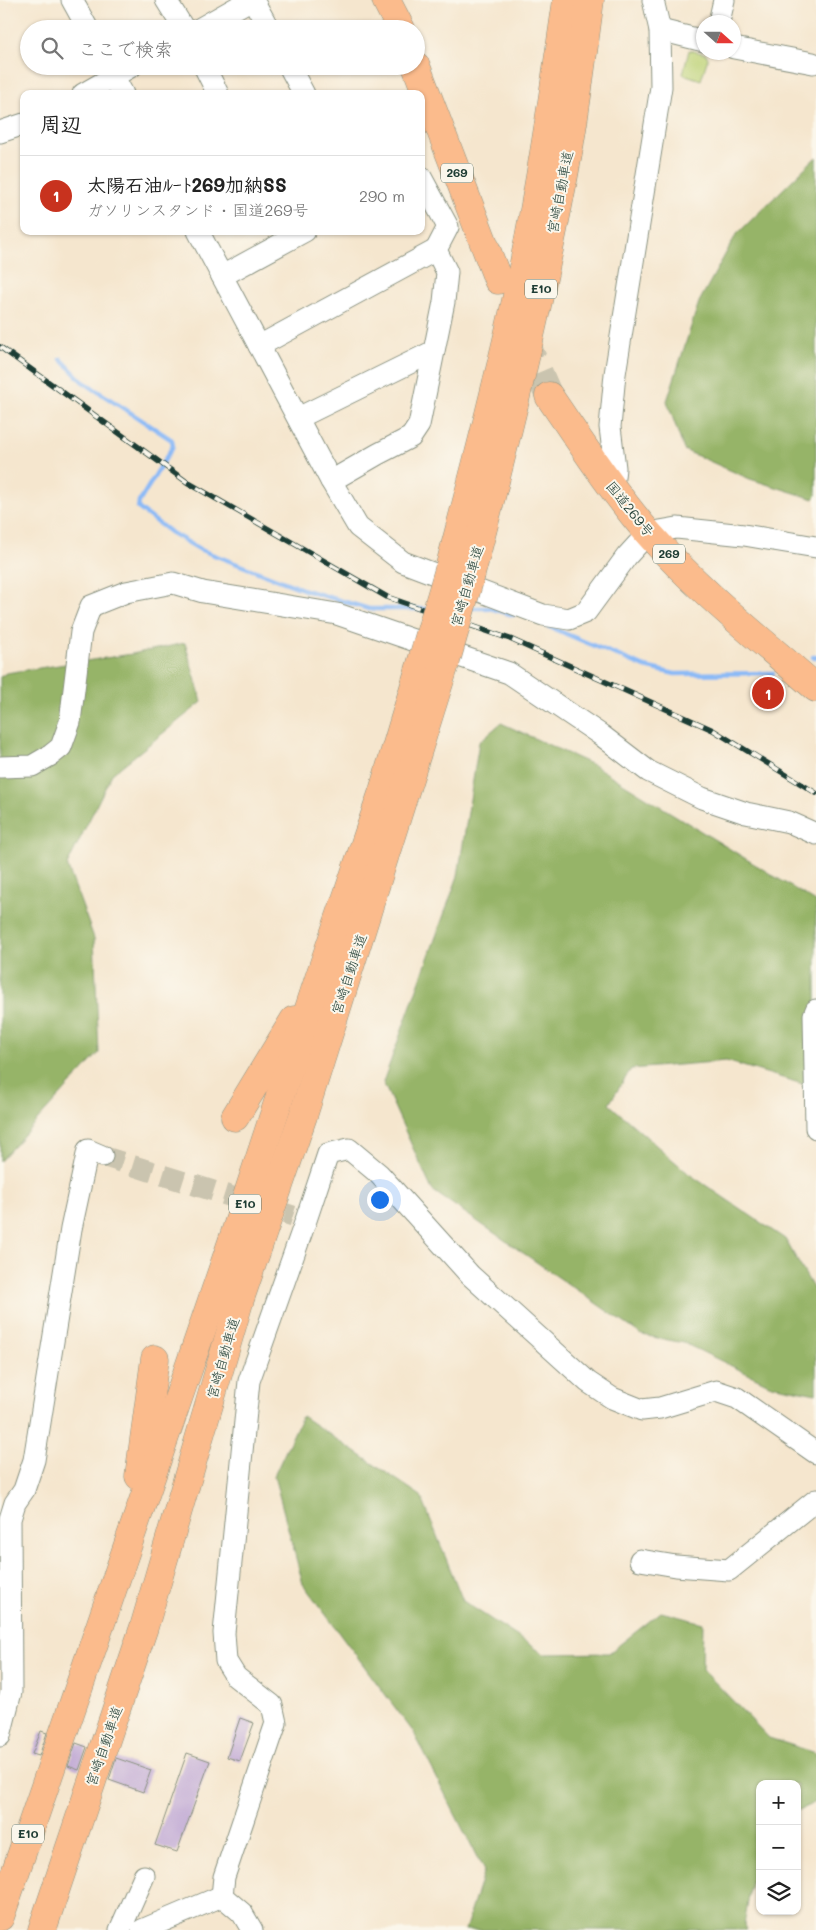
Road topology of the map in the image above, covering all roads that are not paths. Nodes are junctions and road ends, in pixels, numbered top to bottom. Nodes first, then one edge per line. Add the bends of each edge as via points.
1 (72, 0) edge
2 (166, 0) edge
3 (252, 0) edge
4 (386, 0) edge
5 (567, 0) edge
6 (590, 0) edge
7 (652, 0) edge
8 (724, 0) edge
9 (721, 15) edge
10 (83, 20) edge
11 (178, 20) edge
12 (215, 20) edge
13 (264, 20) edge
14 (396, 20) edge
15 (660, 30) junction
16 (696, 39) edge
17 (741, 49) edge
18 (813, 63) dead end
19 (208, 75) edge
20 (294, 75) edge
21 (419, 75) edge
22 (115, 79) edge
23 (92, 90) edge
24 (216, 90) edge
25 (302, 90) edge
26 (20, 125) edge
27 (0, 132) edge
28 (425, 184) edge
29 (200, 235) edge
30 (292, 235) edge
31 (436, 250) junction
32 (222, 276) junction
33 (498, 280) dead end
34 (259, 346) junction
35 (432, 352) junction
36 (549, 396) tunnel mouth
37 (298, 418) junction
38 (331, 481) junction
39 (613, 487) junction
40 (648, 533) junction
41 (816, 547) edge
42 (460, 571) junction
43 (435, 657) junction
44 (816, 688) edge
45 (0, 767) edge
46 (816, 834) edge
47 (319, 978) junction
48 (816, 1010) edge
49 (235, 1117) dead end
50 (816, 1128) edge
51 (102, 1156) tunnel mouth
52 (155, 1359) dead end
53 (816, 1454) edge
54 (816, 1500) edge
55 (131, 1537) junction
56 (640, 1560) dead end
57 (0, 1736) edge
58 (144, 1876) dead end
59 (222, 1896) junction
60 (0, 1917) edge
61 (42, 1930) edge
62 (120, 1930) edge
63 (142, 1930) edge
64 (252, 1930) edge

1 - 10 street
2 - 11 street
3 - 12 street
3 - 13 street
4 - 14 highway
5 - 42 highway, 宮崎自動車道 / E10 via 545,148
6 - 42 highway, 宮崎自動車道 / E10 via 568,152 540,295 508,434
7 - 15 street
8 - 9 street
15 - 16 street
15 - 39 street via 661,87 615,374 610,428
17 - 18 street
19 - 24 street
20 - 25 street
21 - 33 highway, 269
22 - 23 street
26 - 27 street
28 - 31 street via 448,227
29 - 32 street
30 - 32 street
31 - 34 street
31 - 35 street via 447,272 444,302
32 - 34 street
34 - 37 street
35 - 37 street
35 - 38 street via 419,425 411,437
36 - 39 highway, 国道269号 / 269
37 - 38 street
38 - 40 street via 358,527 403,562 544,615 569,619 586,612
39 - 40 highway, 国道269号 / 269
40 - 41 street via 677,528
40 - 44 highway, 国道269号 / 269 via 689,577
42 - 43 highway, 宮崎自動車道 / E10, bridge
43 - 47 highway, 宮崎自動車道 / E10 via 383,791
43 - 61 highway, 宮崎自動車道 / E10 via 306,1107 240,1299 144,1627
45 - 46 street via 32,766 61,747 72,713 81,632 91,606 126,592 173,583 203,592 337,614 509,673 648,771 702,798 746,813 788,822
47 - 49 highway
47 - 55 highway, 宮崎自動車道 / E10
48 - 50 street
51 - 57 street via 88,1150 71,1229 34,1460 10,1519 11,1692
52 - 55 highway
53 - 59 street via 737,1398 716,1390 660,1408 642,1410 612,1398 588,1382 470,1275 379,1174 348,1149 328,1154 300,1218 249,1381 224,1633 226,1661 236,1677 272,1705 276,1723 224,1878
54 - 56 street via 730,1570
55 - 60 highway, 宮崎自動車道 / E10
58 - 62 street
59 - 63 street
59 - 64 street via 242,1913

